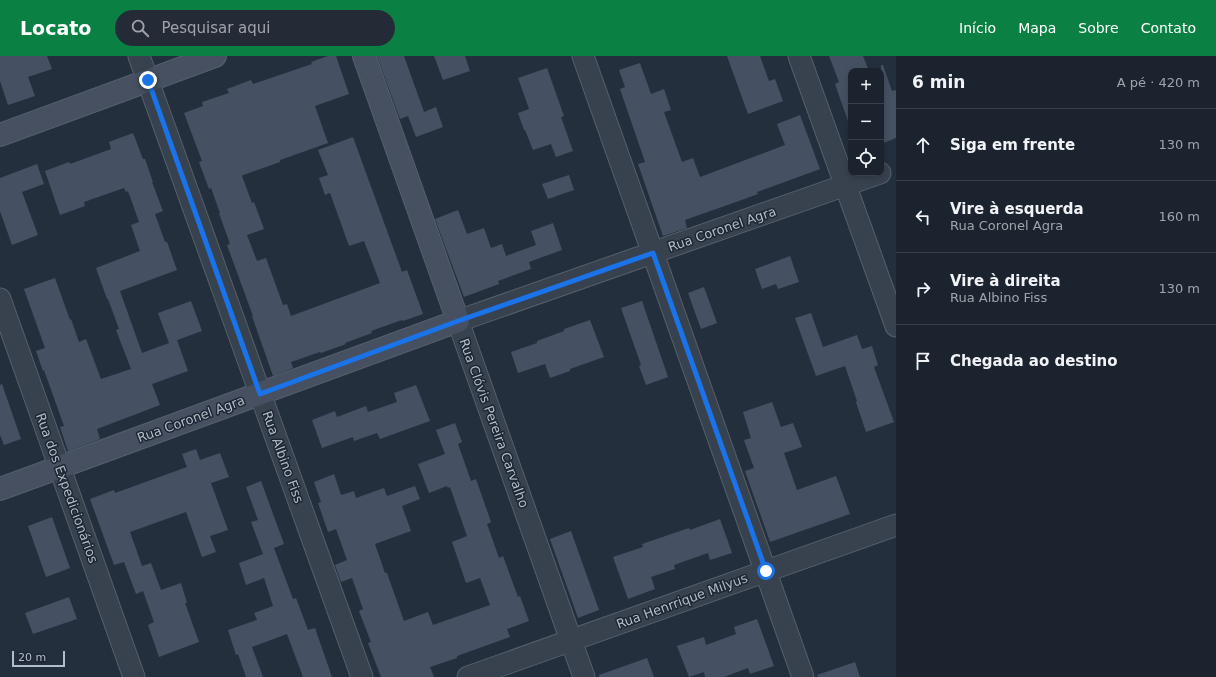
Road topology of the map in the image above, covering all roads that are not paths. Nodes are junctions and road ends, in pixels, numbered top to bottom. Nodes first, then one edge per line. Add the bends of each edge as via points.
1 (139, 56) edge
2 (215, 56) edge
3 (364, 56) edge
4 (583, 56) edge
5 (799, 56) edge
6 (148, 80) junction
7 (0, 134) edge
8 (896, 167) edge
9 (884, 172) edge
10 (871, 176) edge
11 (845, 185) junction
12 (653, 253) junction
13 (0, 299) edge
14 (458, 321) junction
15 (896, 326) edge
16 (260, 394) junction
17 (59, 467) junction
18 (0, 488) edge
19 (896, 524) edge
20 (766, 571) junction
21 (571, 640) junction
22 (134, 677) edge
23 (362, 677) edge
24 (468, 677) edge
25 (584, 677) edge
26 (803, 677) edge

1 - 6 street, Rua Albino Fiss
2 - 6 street
3 - 14 street, Rua Clóvis Pereira Carvalho
4 - 12 street
5 - 11 street
6 - 7 street
6 - 16 street, Rua Albino Fiss
8 - 9 street, Rua Coronel Agra
10 - 11 street, Rua Coronel Agra
11 - 12 street, Rua Coronel Agra
11 - 15 street
12 - 14 street, Rua Coronel Agra
12 - 20 street
13 - 17 street, Rua dos Expedicionários
14 - 16 street, Rua Coronel Agra
14 - 21 street, Rua Clóvis Pereira Carvalho
16 - 17 street, Rua Coronel Agra
16 - 23 street, Rua Albino Fiss
17 - 18 street, Rua Coronel Agra
17 - 22 street, Rua dos Expedicionários
19 - 20 street, Rua Henrrique Milyus
20 - 21 street, Rua Henrrique Milyus
20 - 26 street
21 - 24 street, Rua Henrrique Milyus
21 - 25 street, Rua Clóvis Pereira Carvalho

